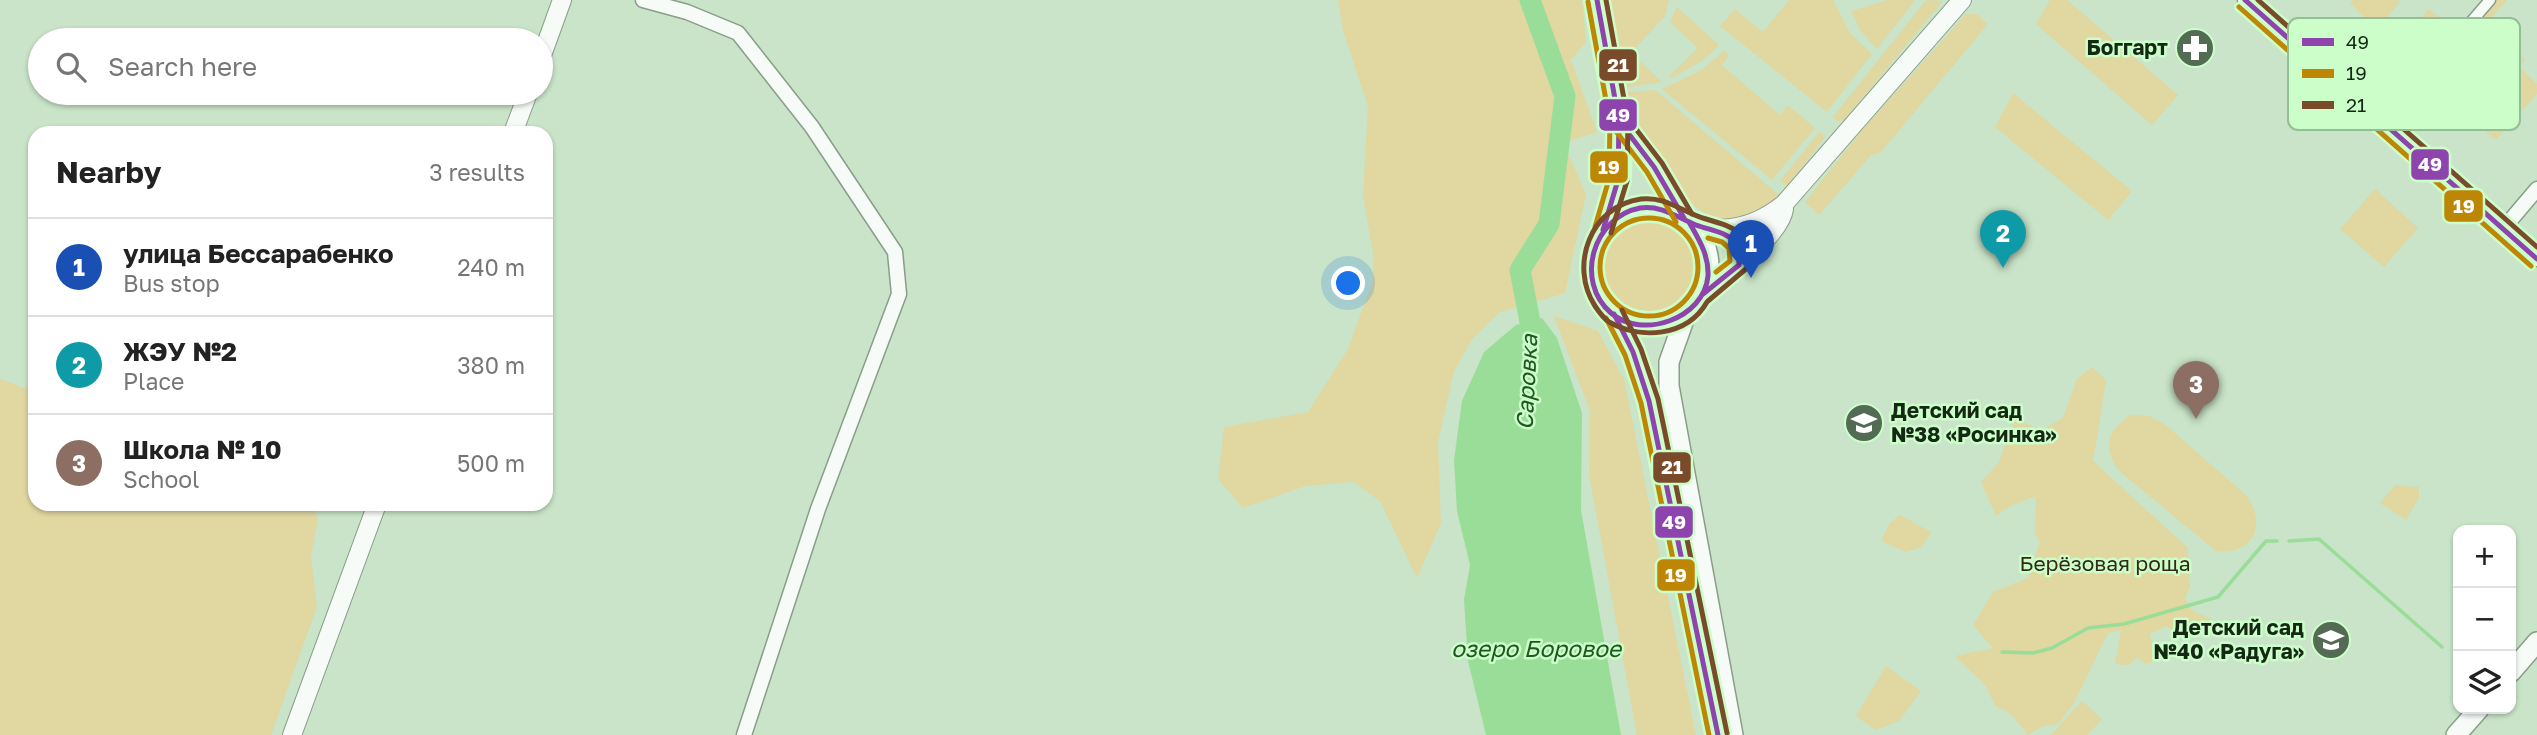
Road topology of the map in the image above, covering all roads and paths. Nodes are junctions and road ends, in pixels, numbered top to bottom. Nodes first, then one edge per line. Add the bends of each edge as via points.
1 (562, 0) edge
2 (643, 0) edge
3 (1597, 0) edge
4 (1962, 0) edge
5 (2245, 0) edge
6 (2490, 0) edge
7 (2474, 18) edge
8 (552, 28) edge
9 (2288, 38) edge
10 (524, 105) edge
11 (1619, 121) junction
12 (516, 126) edge
13 (2392, 130) edge
14 (2537, 189) edge
15 (1784, 204) junction
16 (1686, 220) junction
17 (1722, 229) junction
18 (2503, 229) junction
19 (1603, 230) junction
20 (2537, 259) edge
21 (1739, 265) junction
22 (1703, 294) junction
23 (1614, 314) junction
24 (1686, 314) junction
25 (374, 511) edge
26 (2537, 642) edge
27 (2516, 666) edge
28 (2475, 714) edge
29 (292, 735) edge
30 (744, 735) edge
31 (1718, 735) edge
32 (1733, 735) edge
33 (2456, 735) edge

1 - 8 street
2 - 30 street via 738,33 812,127 895,252 899,294 818,509
3 - 11 main road
4 - 15 street
5 - 9 street
6 - 7 street
10 - 12 street
11 - 16 main road
11 - 19 main road via 1618,180
13 - 18 street
14 - 18 street
15 - 17 street via 1768,217
15 - 21 street via 1783,216
16 - 17 street
16 - 19 main road via 1660,208 1635,210
16 - 22 main road via 1701,237 1708,255 1709,275
17 - 21 street via 1738,245
18 - 20 street
19 - 23 main road via 1592,254 1592,279 1601,300
21 - 22 street
22 - 24 main road
23 - 24 main road via 1642,326 1665,324
23 - 31 main road via 1633,352 1648,401
24 - 32 main road via 1669,362 1669,386
25 - 29 street
26 - 27 main road
28 - 33 main road

